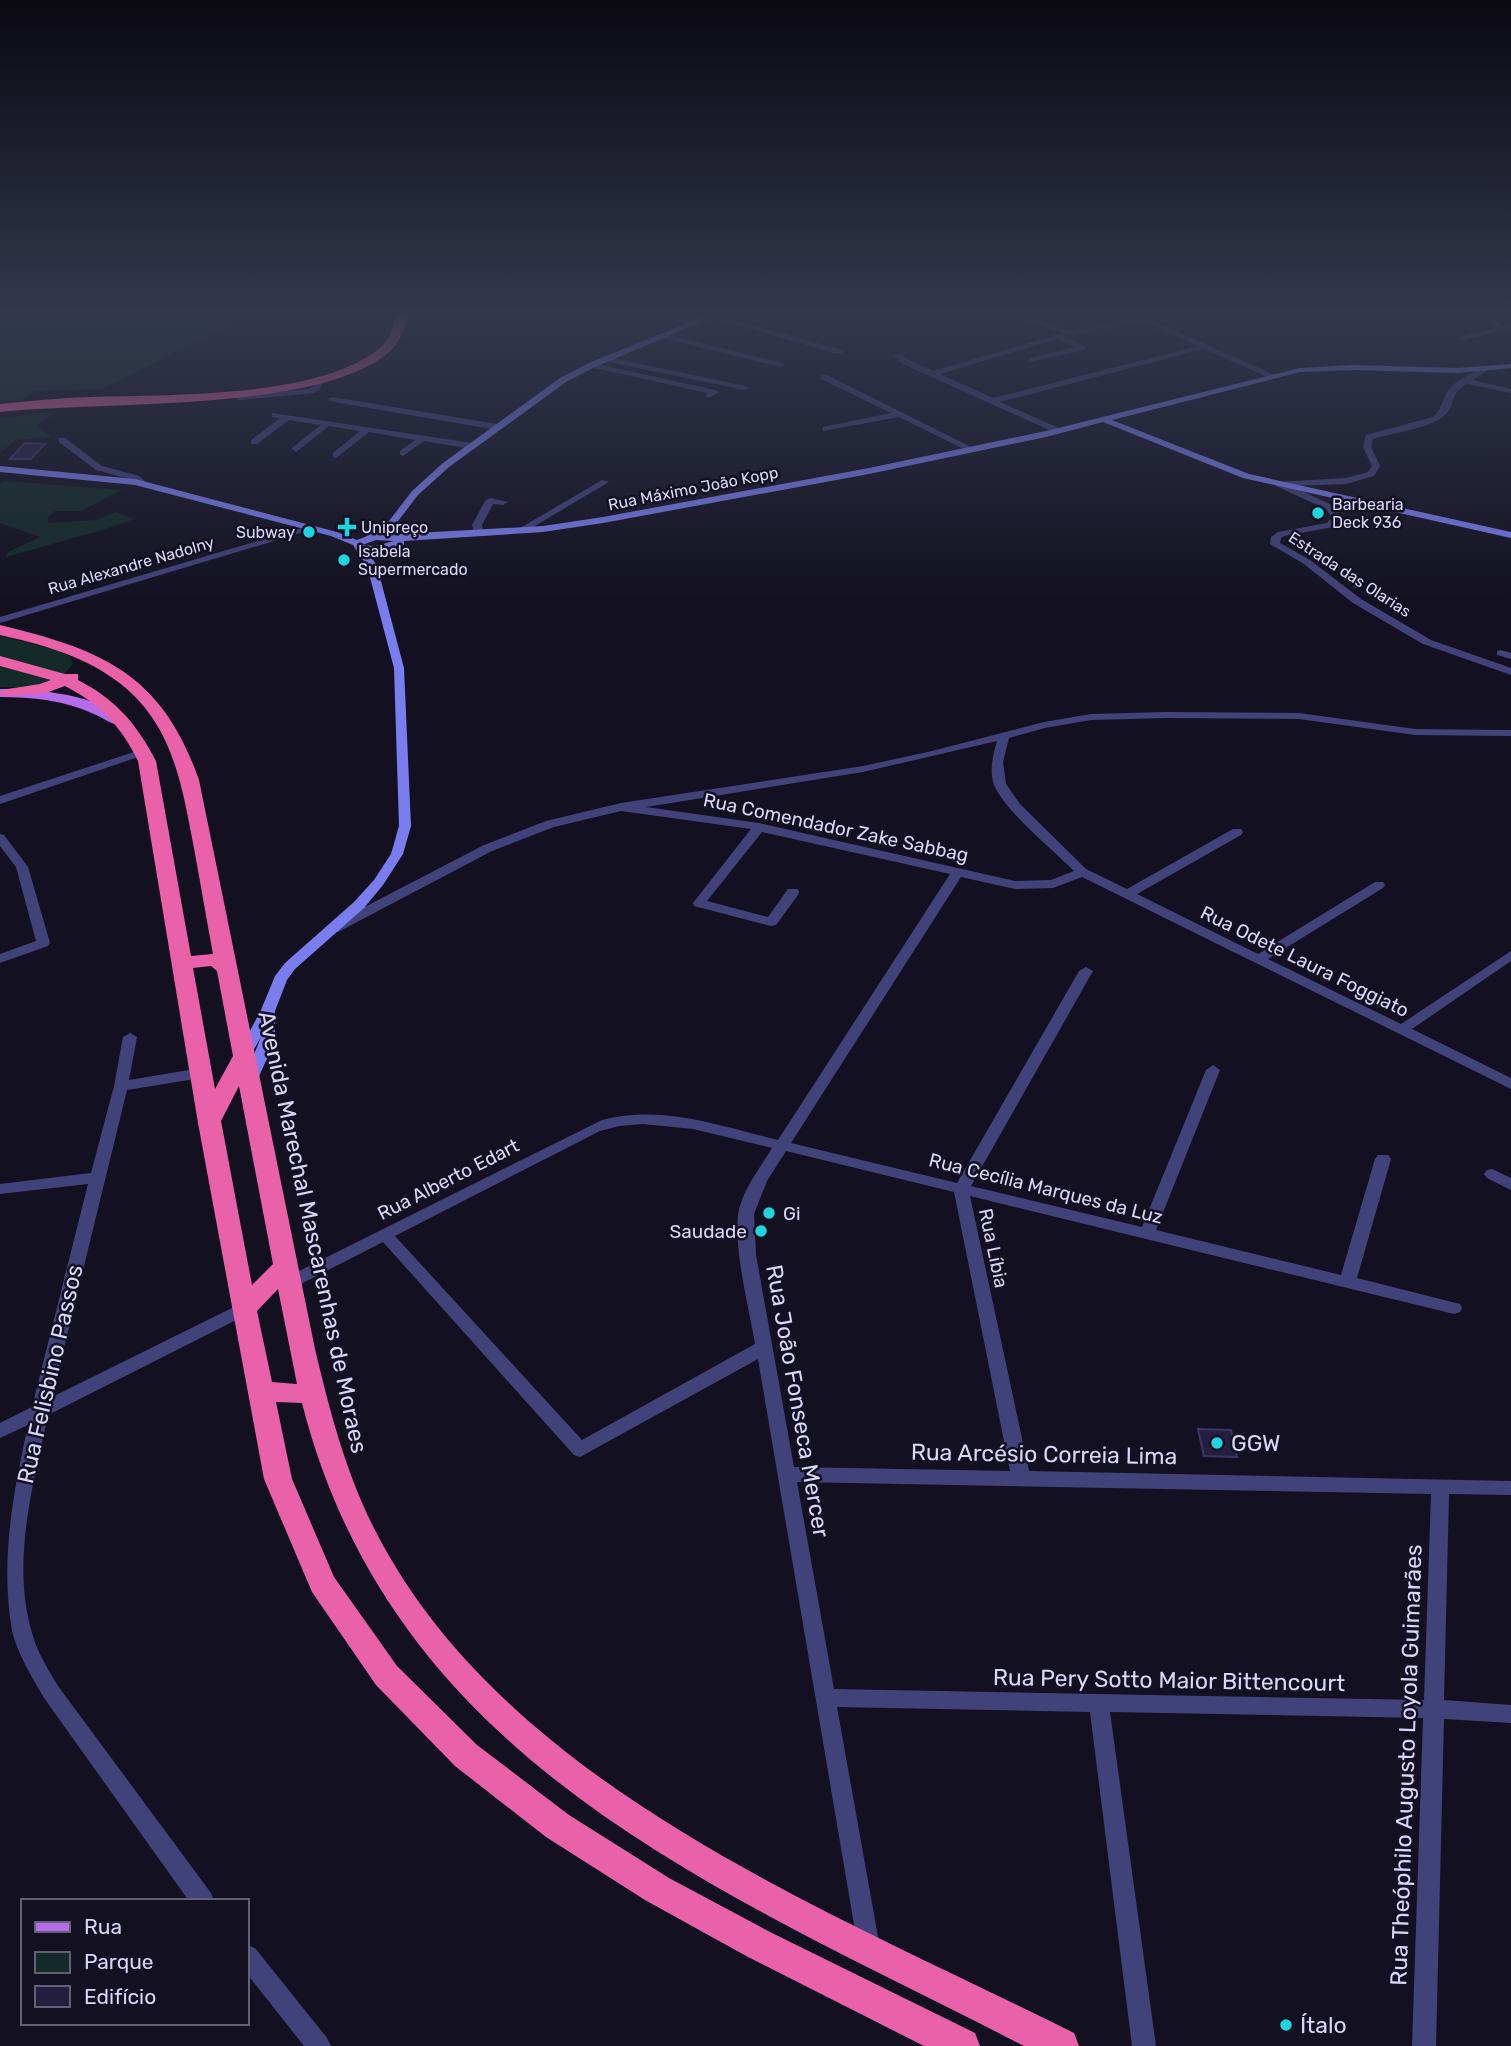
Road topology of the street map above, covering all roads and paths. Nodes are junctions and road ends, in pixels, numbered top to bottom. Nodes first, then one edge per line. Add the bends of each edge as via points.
1 (391, 410) edge
2 (520, 410) edge
3 (893, 410) edge
4 (1014, 410) edge
5 (1135, 410) edge
6 (1445, 410) edge
7 (900, 414) junction
8 (275, 415) dead end
9 (287, 417) junction
10 (1102, 419) junction
11 (328, 423) junction
12 (497, 427) junction
13 (368, 429) junction
14 (826, 429) dead end
15 (1058, 431) junction
16 (422, 438) junction
17 (62, 440) dead end
18 (254, 442) dead end
19 (471, 446) junction
20 (296, 449) dead end
21 (971, 449) junction
22 (403, 453) dead end
23 (336, 455) dead end
24 (0, 469) edge
25 (0, 475) edge
26 (68, 475) junction
27 (12, 476) junction
28 (605, 482) dead end
29 (144, 484) junction
30 (1279, 484) junction
31 (177, 493) junction
32 (516, 495) dead end
33 (392, 523) junction
34 (312, 528) junction
35 (520, 531) junction
36 (478, 534) junction
37 (1511, 535) edge
38 (363, 542) junction
39 (387, 544) junction
40 (372, 566) junction
41 (0, 620) edge
42 (0, 630) edge
43 (80, 654) junction
44 (0, 661) edge
45 (1511, 672) edge
46 (68, 680) junction
47 (4, 693) edge
48 (130, 728) junction
49 (1511, 733) edge
50 (1004, 735) junction
51 (143, 752) junction
52 (0, 800) edge
53 (621, 807) junction
54 (759, 827) junction
55 (1237, 832) dead end
56 (0, 838) edge
57 (1082, 872) junction
58 (957, 873) junction
59 (1379, 884) dead end
60 (793, 892) dead end
61 (1128, 894) junction
62 (329, 932) junction
63 (1511, 955) edge
64 (0, 959) edge
65 (1258, 959) junction
66 (182, 963) junction
67 (226, 970) junction
68 (1086, 971) dead end
69 (268, 1010) junction
70 (1401, 1030) junction
71 (130, 1037) dead end
72 (243, 1057) junction
73 (1213, 1070) dead end
74 (201, 1073) junction
75 (249, 1084) junction
76 (1511, 1084) edge
77 (121, 1086) junction
78 (627, 1119) joint
79 (209, 1123) junction
80 (782, 1146) junction
81 (1383, 1159) dead end
82 (1492, 1174) dead end
83 (97, 1178) junction
84 (1511, 1185) edge
85 (0, 1189) edge
86 (961, 1189) junction
87 (1147, 1234) junction
88 (385, 1235) junction
89 (288, 1274) junction
90 (1348, 1283) junction
91 (1454, 1308) dead end
92 (244, 1309) junction
93 (764, 1347) junction
94 (312, 1390) junction
95 (260, 1391) junction
96 (41, 1410) junction
97 (0, 1431) edge
98 (786, 1474) junction
99 (1021, 1478) junction
100 (1440, 1486) junction
101 (1511, 1488) edge
102 (825, 1698) junction
103 (1099, 1703) junction
104 (1434, 1709) junction
105 (1511, 1714) edge
106 (202, 1899) edge
107 (869, 1949) junction
108 (248, 1957) edge
109 (319, 2046) edge
110 (962, 2046) edge
111 (1061, 2046) edge
112 (1144, 2046) edge
113 (1424, 2046) edge

1 - 12 street
2 - 12 main road
3 - 7 street
4 - 15 street
5 - 10 main road, Rua Máximo João Kopp
6 - 30 street via 1436,419 1369,437 1366,443 1376,466 1371,474 1346,481
7 - 14 street
7 - 21 street
8 - 9 street
9 - 11 street
9 - 18 street
10 - 15 main road, Rua Máximo João Kopp
10 - 30 main road via 1230,471
11 - 13 street
11 - 20 street
12 - 19 main road
13 - 16 street
13 - 23 street
15 - 21 main road, Rua Máximo João Kopp
16 - 19 street
16 - 22 street
17 - 29 street via 99,468 141,479
19 - 33 main road via 421,487
21 - 35 main road, Rua Máximo João Kopp via 594,522
24 - 26 main road
25 - 27 main road
26 - 27 main road
26 - 29 main road
27 - 31 main road
28 - 35 street
29 - 31 main road
30 - 37 main road
30 - 45 street, Estrada das Olarias via 1329,507 1337,517 1330,525 1281,534 1275,544 1370,610 1427,642
31 - 34 main road
32 - 36 street via 503,502 491,501 477,525
33 - 38 main road
33 - 39 main road
34 - 38 main road
34 - 41 street, Rua Alexandre Nadolny
35 - 36 main road, Rua Máximo João Kopp
36 - 39 main road, Rua Máximo João Kopp
38 - 39 main road, Rua Máximo João Kopp
38 - 40 main road
39 - 40 main road
40 - 62 main road via 399,668 405,825 397,854 379,882
42 - 43 highway, Avenida Marechal Mascarenhas de Moraes
43 - 46 highway via 81,668
43 - 67 highway, Avenida Marechal Mascarenhas de Moraes via 145,694 166,719 181,748
44 - 46 highway
46 - 47 highway via 43,689
46 - 48 highway via 104,702
47 - 48 main road via 83,703
48 - 51 highway
49 - 50 street via 1415,732 1299,716 1153,715 1074,719
50 - 53 street via 863,769
50 - 57 street via 997,762 1000,784 1016,807
51 - 52 street
51 - 66 highway
53 - 54 street, Rua Comendador Zake Sabbag
53 - 62 street, Rua Comendador Zake Sabbag via 550,824 488,848
54 - 58 street, Rua Comendador Zake Sabbag
54 - 60 street via 699,903 771,922
55 - 61 street
56 - 64 street via 22,867 43,943
57 - 58 street, Rua Comendador Zake Sabbag via 1053,884 1030,886
57 - 61 street, Rua Odete Laura Foggiato
58 - 80 street, Rua João Fonseca Mercer
59 - 65 street
61 - 65 street, Rua Odete Laura Foggiato
62 - 69 main road, Rua Comendador Zake Sabbag via 290,965
63 - 70 street
65 - 70 street, Rua Odete Laura Foggiato
66 - 67 highway via 215,960
66 - 74 highway
67 - 72 highway, Avenida Marechal Mascarenhas de Moraes
68 - 86 street, Rua Líbia
69 - 72 main road, Rua Comendador Zake Sabbag
69 - 75 main road, Rua Comendador Zake Sabbag via 268,1041
70 - 76 street, Rua Odete Laura Foggiato
71 - 77 street, Rua Felisbino Passos
72 - 75 highway, Avenida Marechal Mascarenhas de Moraes
72 - 79 highway
73 - 87 street
74 - 77 street
74 - 79 highway
75 - 89 highway, Avenida Marechal Mascarenhas de Moraes
77 - 83 street, Rua Felisbino Passos
78 - 80 street, Rua Cecília Marques da Luz via 693,1124
78 - 88 street, Rua Alberto Edart via 596,1128
79 - 92 highway
80 - 86 street, Rua Cecília Marques da Luz
80 - 93 street, Rua João Fonseca Mercer via 759,1181 746,1214 748,1255
81 - 90 street
82 - 84 street
83 - 85 street
83 - 96 street, Rua Felisbino Passos
86 - 87 street, Rua Cecília Marques da Luz
86 - 99 street, Rua Líbia
87 - 90 street, Rua Cecília Marques da Luz
88 - 89 street, Rua Alberto Edart
88 - 93 street via 580,1450
89 - 92 highway
89 - 94 highway, Avenida Marechal Mascarenhas de Moraes
90 - 91 street, Rua Cecília Marques da Luz
92 - 95 highway
92 - 96 street
93 - 98 street, Rua João Fonseca Mercer
94 - 95 highway via 296,1394
94 - 107 highway, Avenida Marechal Mascarenhas de Moraes via 335,1469 365,1540 418,1622 485,1699 574,1778 637,1822 741,1884
95 - 110 highway via 288,1511 330,1597 383,1671 470,1760 565,1832 656,1887
96 - 97 street
96 - 106 street, Rua Felisbino Passos via 14,1539 13,1570 22,1633 51,1692
98 - 99 street, Rua Arcésio Correia Lima
98 - 102 street, Rua João Fonseca Mercer
99 - 100 street, Rua Arcésio Correia Lima
100 - 101 street, Rua Arcésio Correia Lima
100 - 104 street, Rua Theóphilo Augusto Loyola Guimarães
102 - 103 street, Rua Pery Sotto Maior Bittencourt
102 - 107 street, Rua João Fonseca Mercer
103 - 104 street, Rua Pery Sotto Maior Bittencourt
103 - 112 street
104 - 105 street, Rua Pery Sotto Maior Bittencourt
104 - 113 street, Rua Theóphilo Augusto Loyola Guimarães
107 - 111 highway, Avenida Marechal Mascarenhas de Moraes
108 - 109 street

